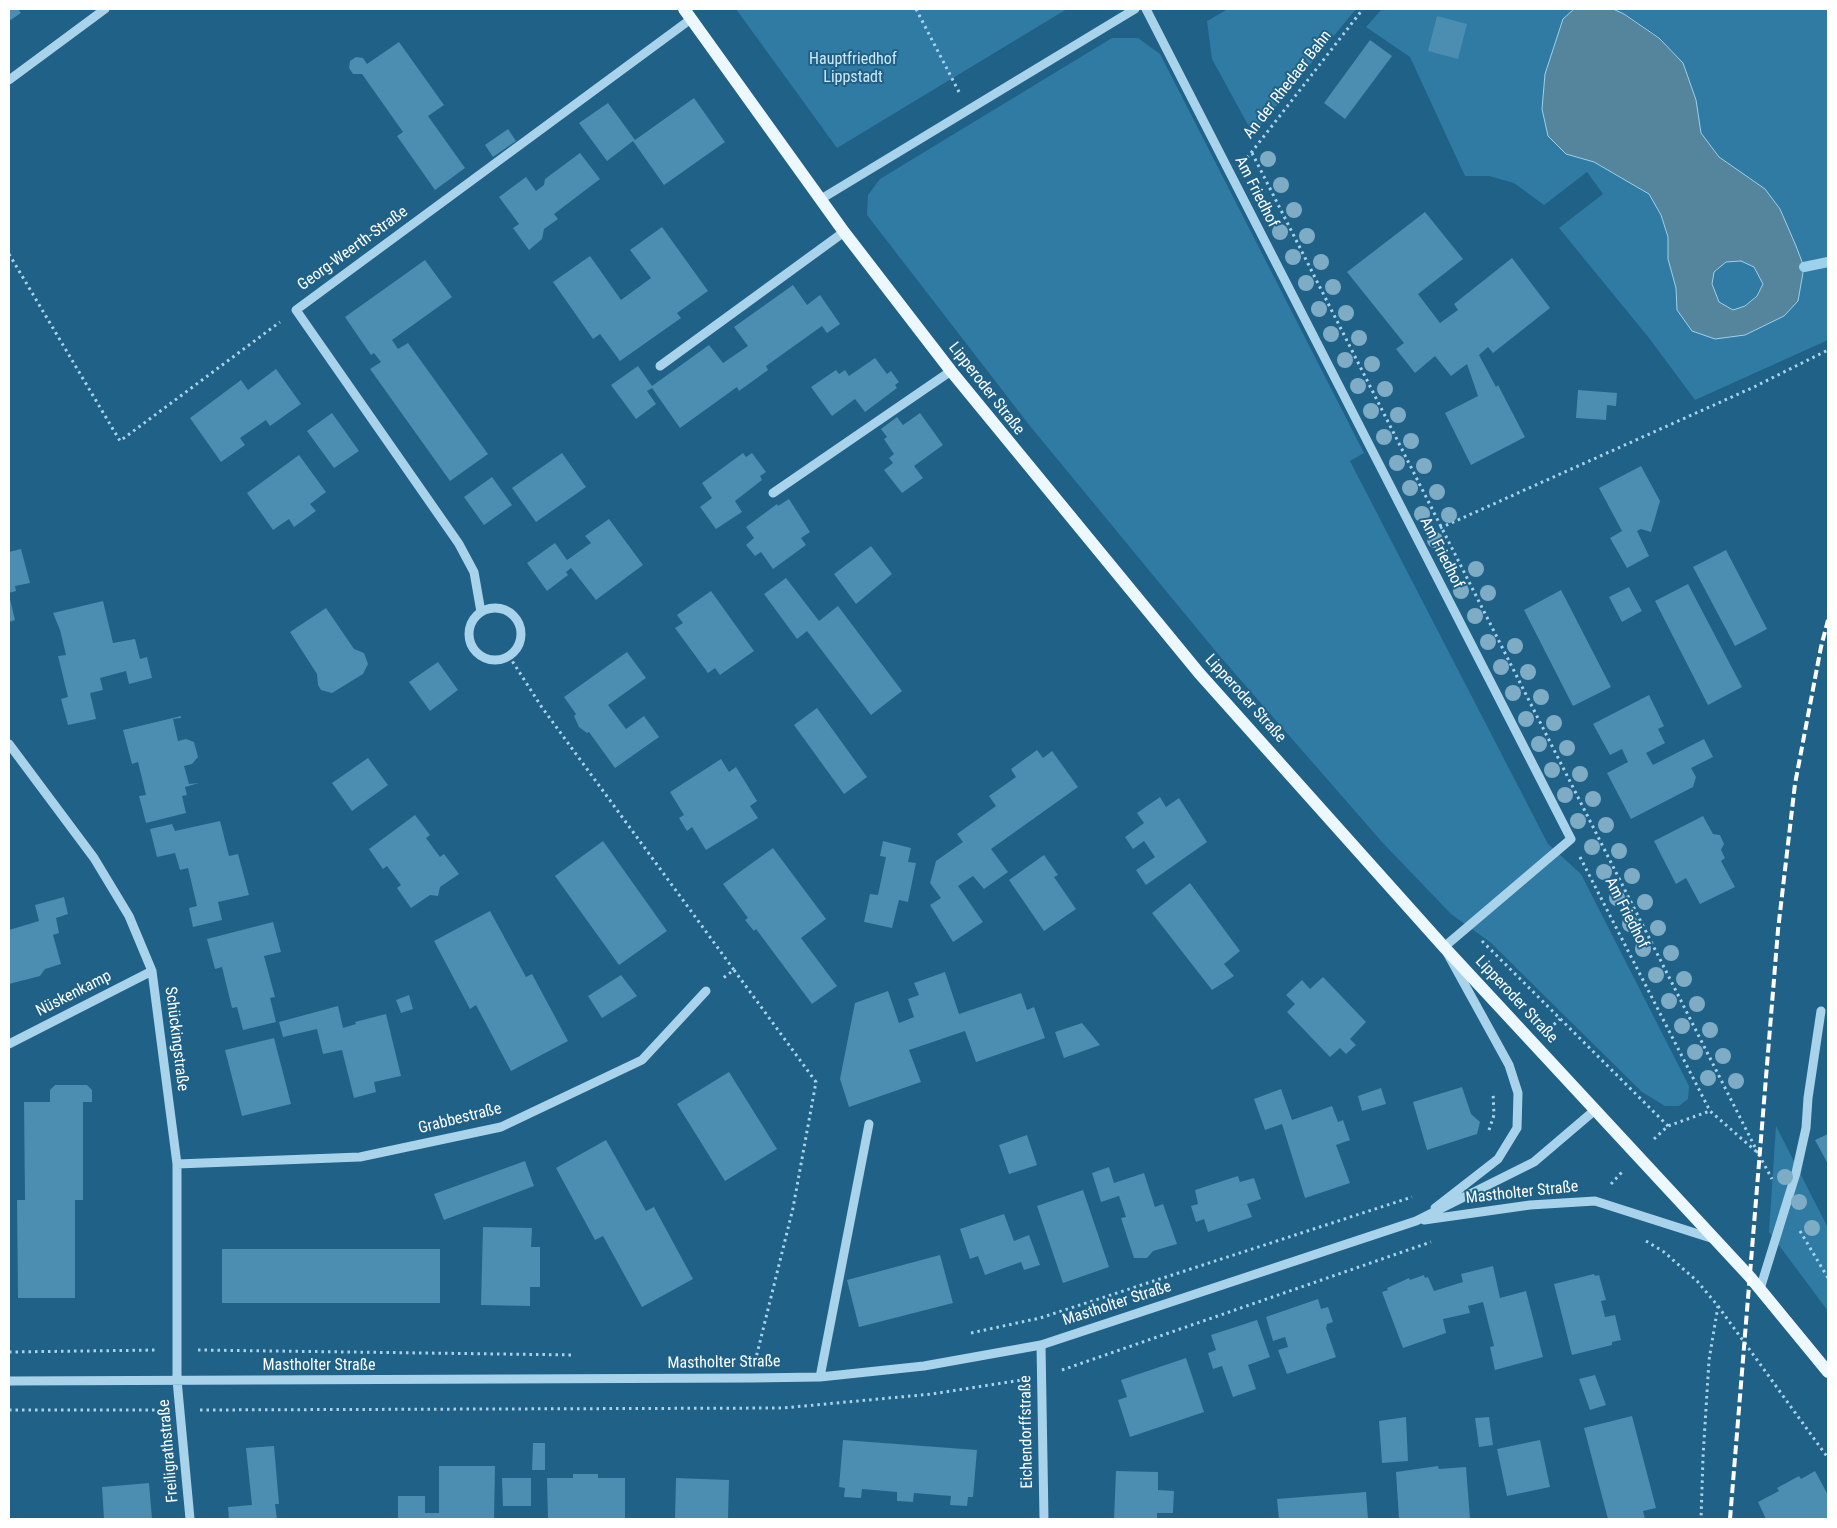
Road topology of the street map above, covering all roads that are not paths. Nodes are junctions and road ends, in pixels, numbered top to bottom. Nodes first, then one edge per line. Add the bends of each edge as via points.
1 (105, 9) edge
2 (1135, 9) edge
3 (1146, 9) edge
4 (688, 14) edge
5 (9, 80) edge
6 (821, 199) junction
7 (844, 232) junction
8 (660, 366) dead end
9 (951, 371) junction
10 (772, 493) dead end
11 (481, 612) junction
12 (9, 744) edge
13 (1444, 947) junction
14 (152, 971) junction
15 (706, 990) road end
16 (1821, 1011) dead end
17 (9, 1044) edge
18 (1595, 1110) junction
19 (869, 1124) dead end
20 (178, 1164) junction
21 (1416, 1222) junction
22 (1714, 1239) junction
23 (1760, 1289) junction
24 (1041, 1345) junction
25 (1828, 1372) edge
26 (820, 1377) junction
27 (177, 1380) junction
28 (9, 1381) edge
29 (190, 1519) edge
30 (1044, 1519) edge

1 - 5 street
2 - 6 street
3 - 13 street, Am Friedhof via 1571,839
4 - 6 main road, Lipperoder Straße
4 - 11 street, Georg-Weerth-Straße via 296,310 459,544 474,572
6 - 7 main road, Lipperoder Straße
7 - 8 street
7 - 9 main road, Lipperoder Straße
9 - 10 street
9 - 13 main road, Lipperoder Straße via 1199,673
11 - 11 street via 470,626 469,635 476,651 491,660 509,656 521,636 517,620 505,610 488,608
12 - 14 street, Schückingstraße via 94,858 129,916
13 - 18 main road, Lipperoder Straße
13 - 21 street, Mastholter Straße via 1509,1065 1518,1093 1517,1128 1498,1159
14 - 17 street, Nüskenkamp
14 - 20 street, Schückingstraße
15 - 20 street, Grabbestraße via 642,1060 502,1127 360,1157
16 - 23 street via 1806,1128 1796,1174
18 - 21 street, Mastholter Straße via 1534,1162
18 - 22 main road, Lipperoder Straße
19 - 26 street
20 - 27 street, Schückingstraße
21 - 22 street, Mastholter Straße via 1530,1205 1596,1201
21 - 24 street, Mastholter Straße
22 - 23 main road, Lipperoder Straße
23 - 25 main road, Lipperoder Straße
24 - 26 street, Mastholter Straße via 924,1366
24 - 30 street, Eichendorffstraße
26 - 27 street, Mastholter Straße
27 - 28 street, Mastholter Straße
27 - 29 street, Freiligrathstraße

